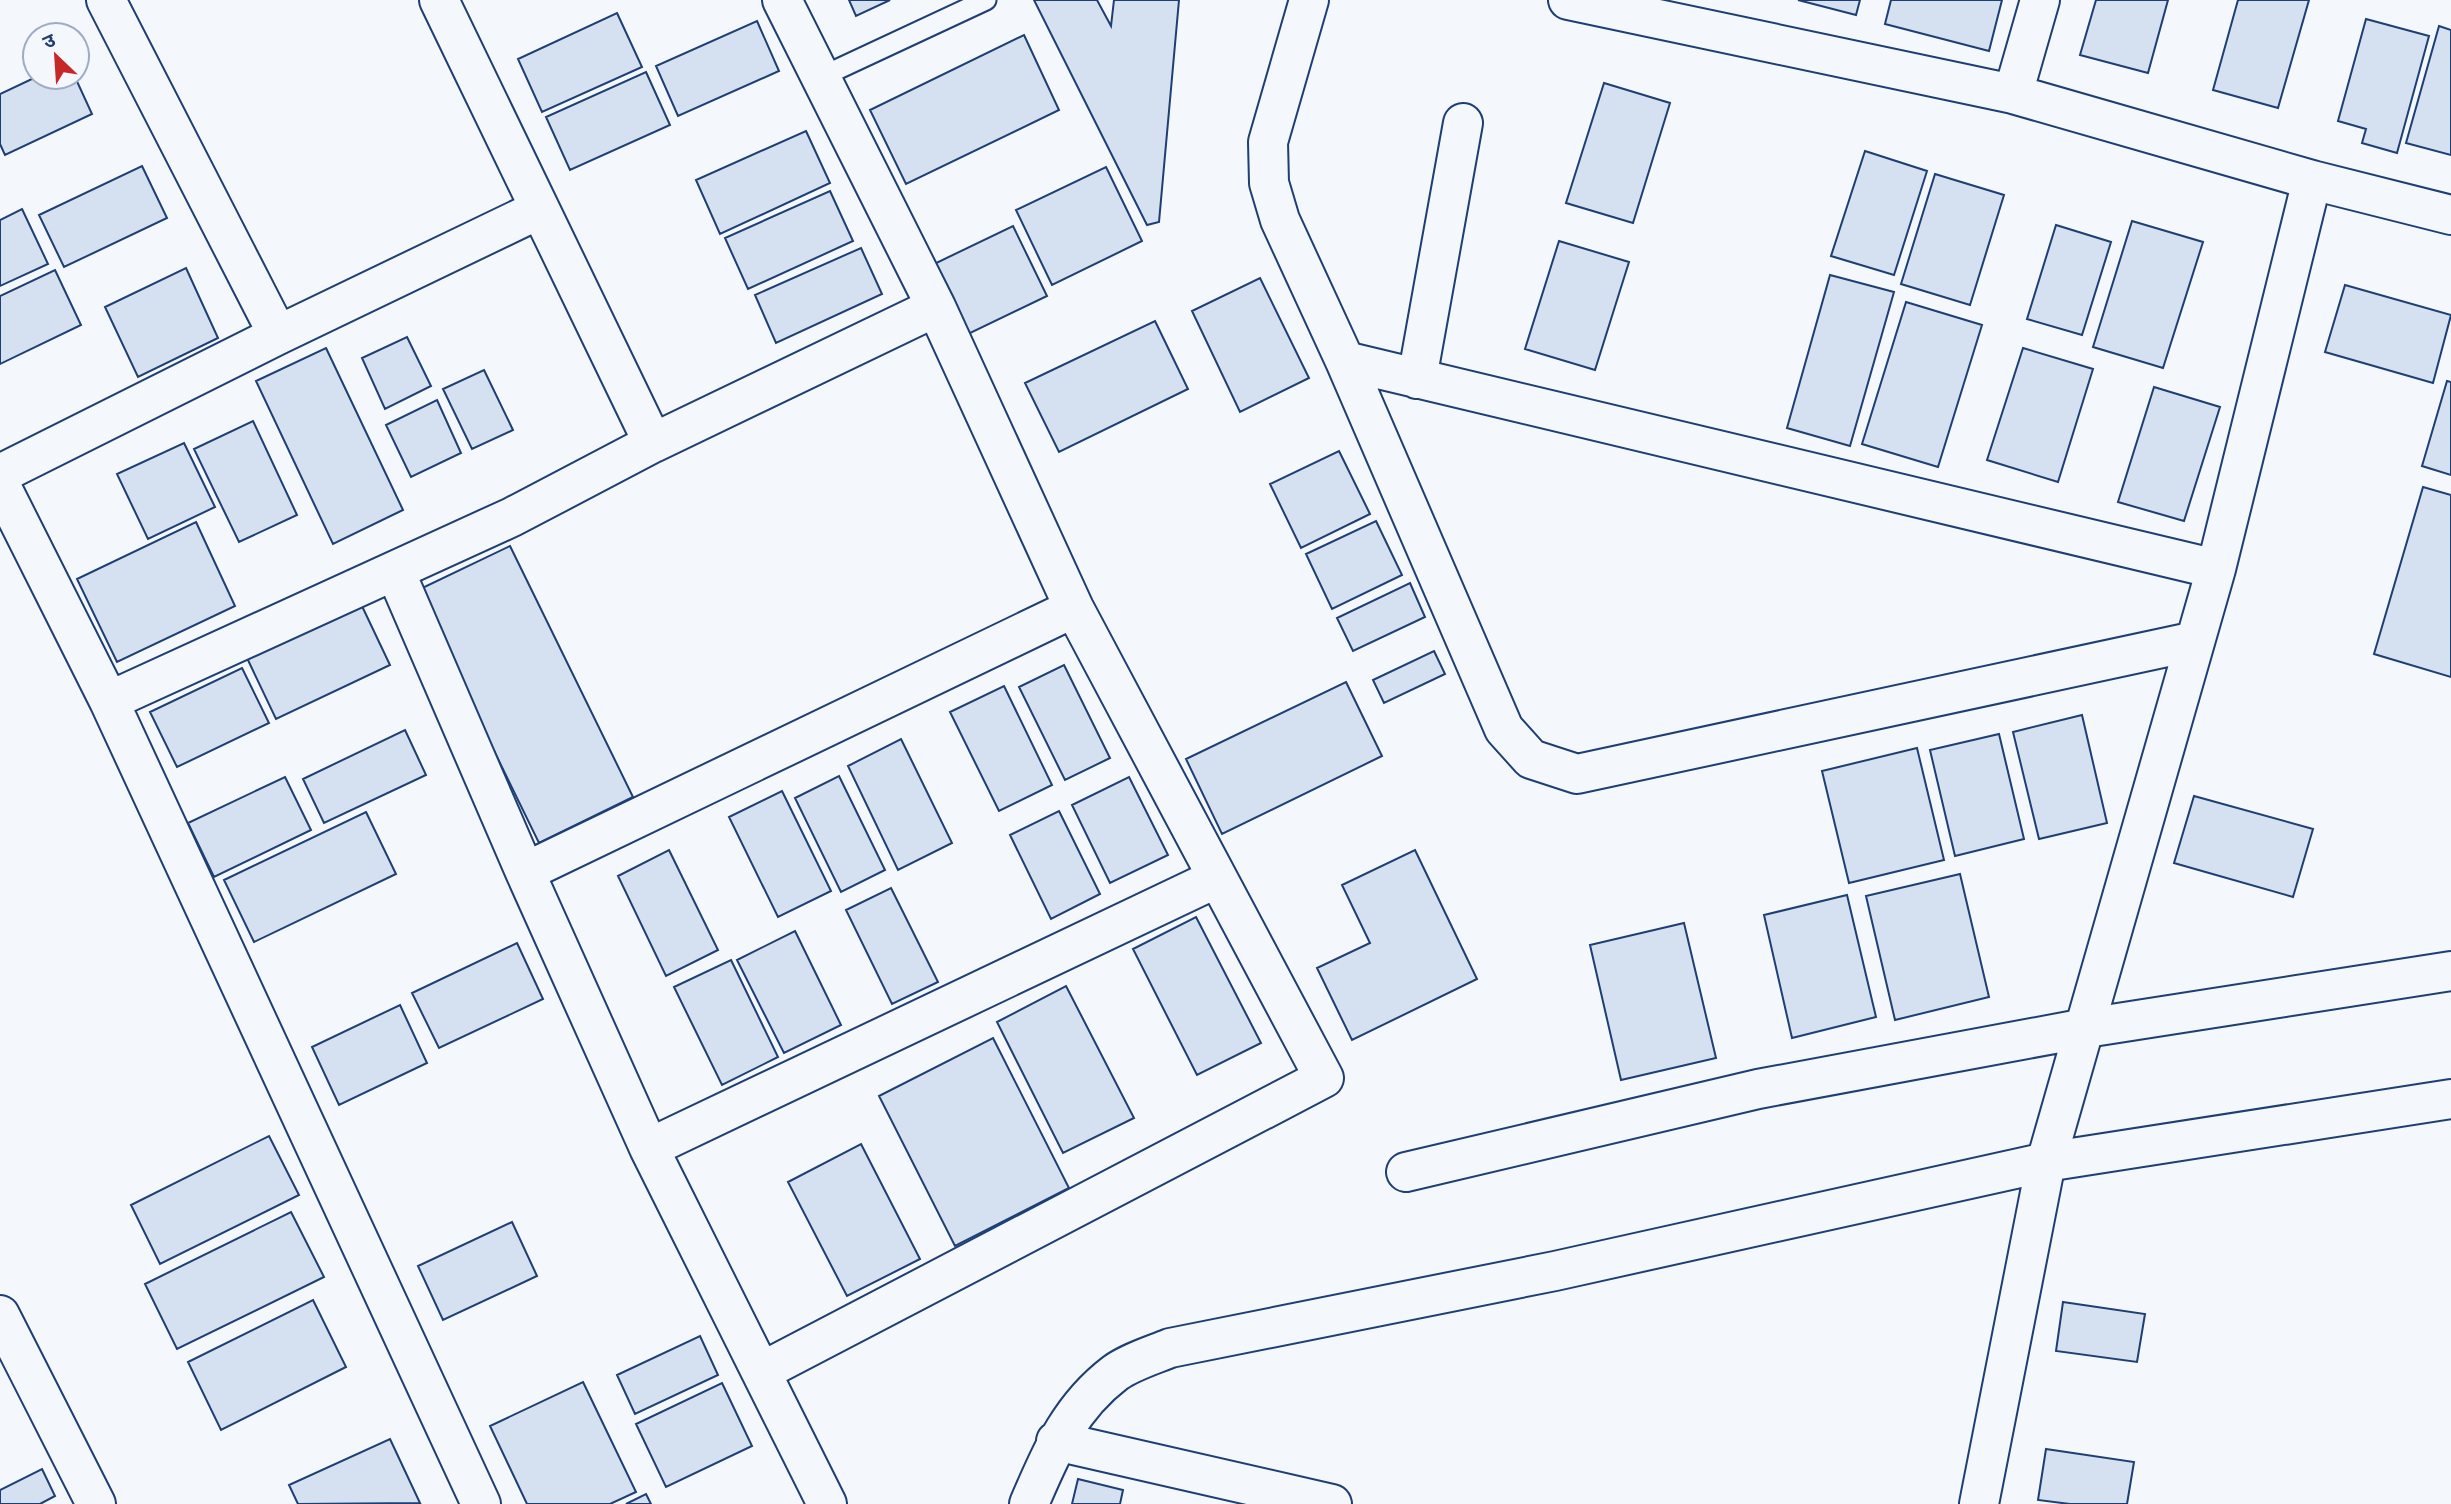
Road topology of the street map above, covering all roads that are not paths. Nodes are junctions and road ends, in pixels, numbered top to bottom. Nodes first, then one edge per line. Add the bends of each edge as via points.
1 (106, 0) edge
2 (439, 0) edge
3 (782, 0) edge
4 (986, 0) edge
5 (1309, 0) edge
6 (1568, 0) edge
7 (2040, 0) edge
8 (1665, 10) edge
9 (821, 77) junction
10 (2014, 94) junction
11 (1463, 123) dead end
12 (2312, 180) junction
13 (540, 209) junction
14 (2451, 215) edge
15 (936, 307) junction
16 (278, 335) junction
17 (1345, 361) junction
18 (1417, 379) junction
19 (653, 443) junction
20 (0, 474) edge
21 (0, 484) edge
22 (2216, 569) junction
23 (395, 570) junction
24 (1074, 608) junction
25 (2195, 641) junction
26 (109, 701) junction
27 (525, 872) junction
28 (1217, 878) junction
29 (2451, 971) edge
30 (2086, 1028) junction
31 (2451, 1099) edge
32 (649, 1148) junction
33 (2046, 1162) junction
34 (1406, 1172) dead end
35 (0, 1315) edge
36 (761, 1372) junction
37 (1056, 1441) junction
38 (96, 1504) edge
39 (481, 1504) edge
40 (827, 1504) edge
41 (1029, 1504) edge
42 (1332, 1504) edge
43 (1979, 1504) edge

1 - 16 street
2 - 13 street
3 - 9 street
4 - 9 lane
5 - 17 street via 1268,142 1269,183 1280,220
6 - 8 street
7 - 10 street
8 - 10 street
9 - 15 street
10 - 12 street
11 - 18 street
12 - 14 street
12 - 22 street
13 - 16 street
13 - 19 street
15 - 19 street
15 - 24 street
16 - 20 street
17 - 18 street
17 - 25 street via 1504,729 1531,759 1577,774
18 - 22 street
19 - 23 street via 512,517
21 - 26 street
22 - 25 street
23 - 26 street
23 - 27 street
24 - 27 street
24 - 28 street
25 - 30 street
26 - 39 street
27 - 32 street
28 - 32 street
28 - 36 street via 1324,1077
29 - 30 street
30 - 33 street
30 - 34 street via 1758,1089
31 - 33 street
32 - 36 street
33 - 37 street via 1555,1271 1170,1348 1116,1372 1082,1404
33 - 43 street
35 - 38 street
36 - 40 street
37 - 41 street
37 - 42 street

